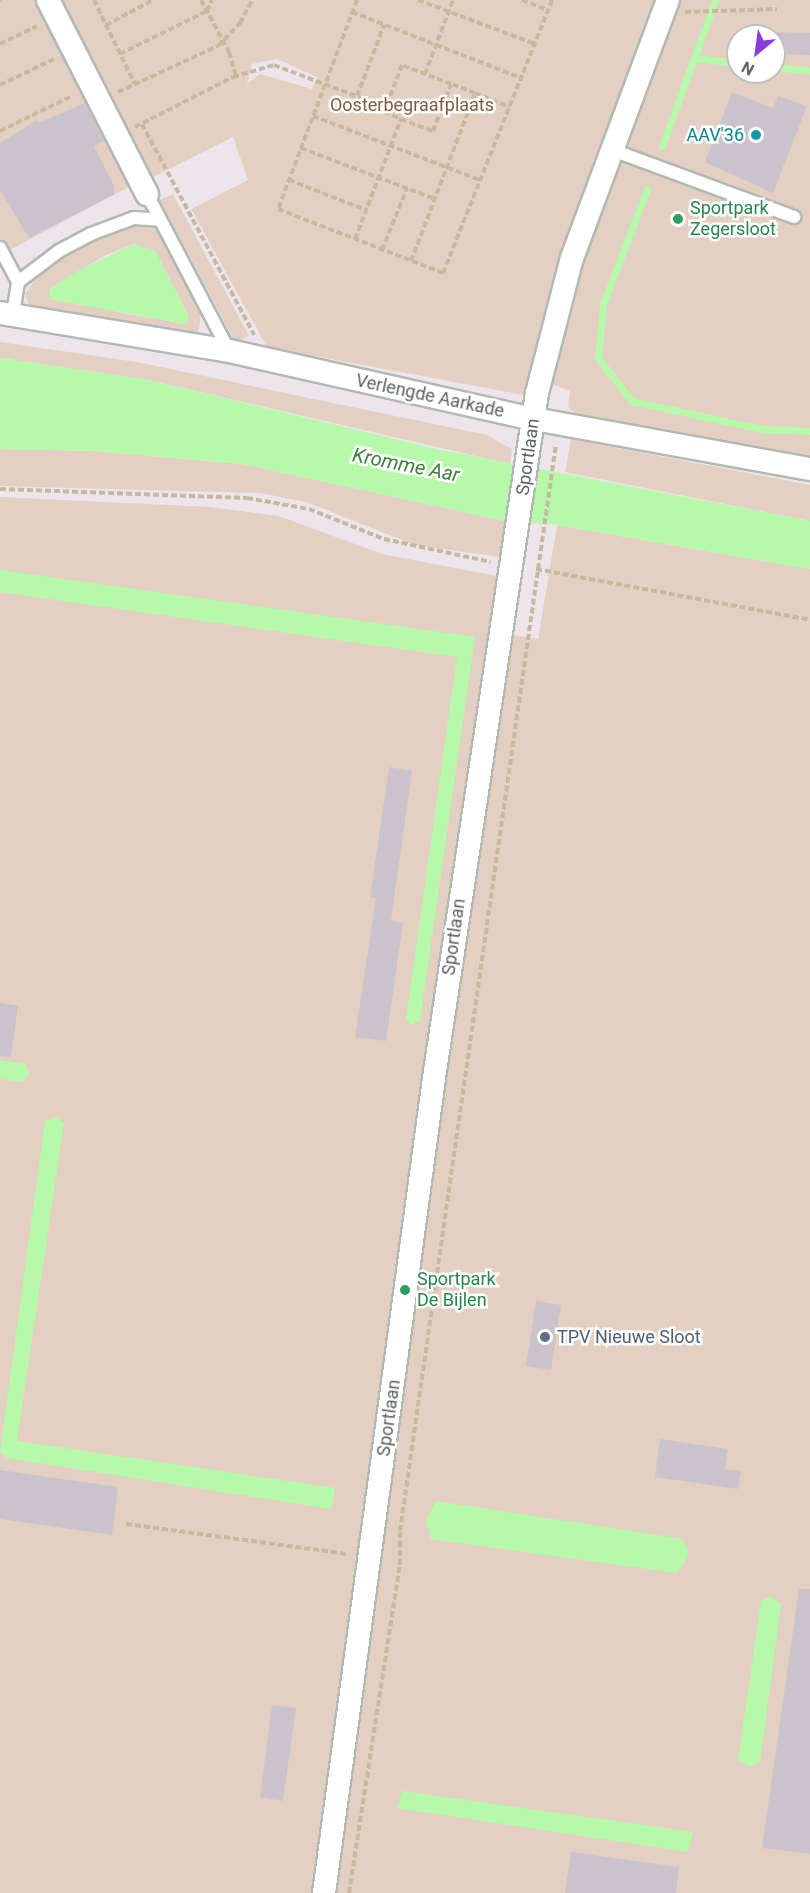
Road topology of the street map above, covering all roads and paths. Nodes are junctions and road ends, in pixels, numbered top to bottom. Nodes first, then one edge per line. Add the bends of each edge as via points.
1 (94, 0) edge
2 (153, 0) edge
3 (201, 0) edge
4 (212, 0) edge
5 (252, 0) edge
6 (357, 0) edge
7 (418, 0) edge
8 (453, 0) edge
9 (522, 0) edge
10 (552, 0) edge
11 (671, 6) edge
12 (52, 8) edge
13 (777, 9) dead end
14 (207, 10) junction
15 (548, 10) junction
16 (352, 12) junction
17 (449, 12) junction
18 (106, 25) junction
19 (384, 25) junction
20 (223, 41) junction
21 (0, 44) edge
22 (535, 44) junction
23 (436, 45) junction
24 (72, 50) junction
25 (120, 54) junction
26 (425, 74) junction
27 (236, 77) junction
28 (521, 78) junction
29 (135, 84) junction
30 (326, 84) junction
31 (451, 84) junction
32 (0, 85) edge
33 (475, 93) junction
34 (94, 94) junction
35 (357, 96) junction
36 (385, 107) junction
37 (509, 107) junction
38 (313, 116) junction
39 (402, 119) junction
40 (142, 124) junction
41 (0, 131) edge
42 (116, 137) junction
43 (391, 145) junction
44 (301, 148) junction
45 (615, 151) junction
46 (447, 166) junction
47 (379, 177) junction
48 (289, 180) junction
49 (480, 180) junction
50 (407, 188) junction
51 (147, 195) joint
52 (435, 199) junction
53 (366, 210) junction
54 (794, 217) dead end
55 (160, 220) junction
56 (355, 239) junction
57 (0, 248) edge
58 (382, 250) junction
59 (411, 261) junction
60 (18, 282) junction
61 (7, 314) edge
62 (229, 351) junction
63 (267, 360) junction
64 (534, 419) junction
65 (554, 460) dead end
66 (810, 469) edge
67 (0, 489) edge
68 (509, 565) junction
69 (538, 569) junction
70 (810, 620) edge
71 (126, 1524) dead end
72 (371, 1557) junction
73 (324, 1893) edge
74 (349, 1893) edge

1 - 18 path
2 - 18 path
3 - 14 path
4 - 14 path
5 - 20 path via 240,23
6 - 16 path
7 - 17 path
8 - 17 path
9 - 15 path
10 - 15 path
11 - 13 path
11 - 45 street, Sportlaan
12 - 21 path
12 - 24 street
14 - 20 path
14 - 25 path
15 - 22 path
16 - 19 path
16 - 30 path
17 - 22 path
17 - 23 path
18 - 25 path
19 - 23 path
19 - 35 path
20 - 27 path
20 - 29 path
22 - 28 path
23 - 26 path
23 - 28 path
24 - 32 path
24 - 34 street
25 - 29 path
26 - 31 path
26 - 36 path via 402,65
27 - 30 path via 273,65
27 - 40 path
28 - 37 path
29 - 34 path
30 - 35 path
30 - 38 path
31 - 33 path
31 - 39 path via 433,131
33 - 37 path
33 - 46 path
34 - 41 path
34 - 42 street
35 - 36 path
36 - 39 path via 384,112
37 - 49 path
38 - 43 path
38 - 44 path
39 - 43 path
40 - 42 path
40 - 63 path
42 - 51 street
43 - 46 path
43 - 47 path
44 - 47 path
44 - 48 path
45 - 54 lane
45 - 64 street, Sportlaan via 572,258
46 - 49 path
46 - 52 path
47 - 50 path
47 - 53 path
48 - 53 path
48 - 56 path via 278,209
49 - 59 path via 443,273
50 - 52 path
50 - 58 path
51 - 55 lane
52 - 59 path
53 - 56 path
55 - 60 lane via 134,218 91,234 59,251
55 - 62 lane
56 - 58 path
57 - 60 lane
58 - 59 path
60 - 61 lane, Verlengde Aarkade
61 - 62 street, Verlengde Aarkade
62 - 63 street, Verlengde Aarkade
63 - 64 street, Verlengde Aarkade
64 - 66 street, Verlengde Aarkade
64 - 68 street, Sportlaan
65 - 69 path, Sportlaan
67 - 68 path via 247,498 309,509 394,541
68 - 69 path
68 - 72 street, Sportlaan via 434,1078
69 - 70 path
69 - 74 path, Sportlaan via 400,1531 400,1564
71 - 72 path
72 - 73 street, Sportlaan

